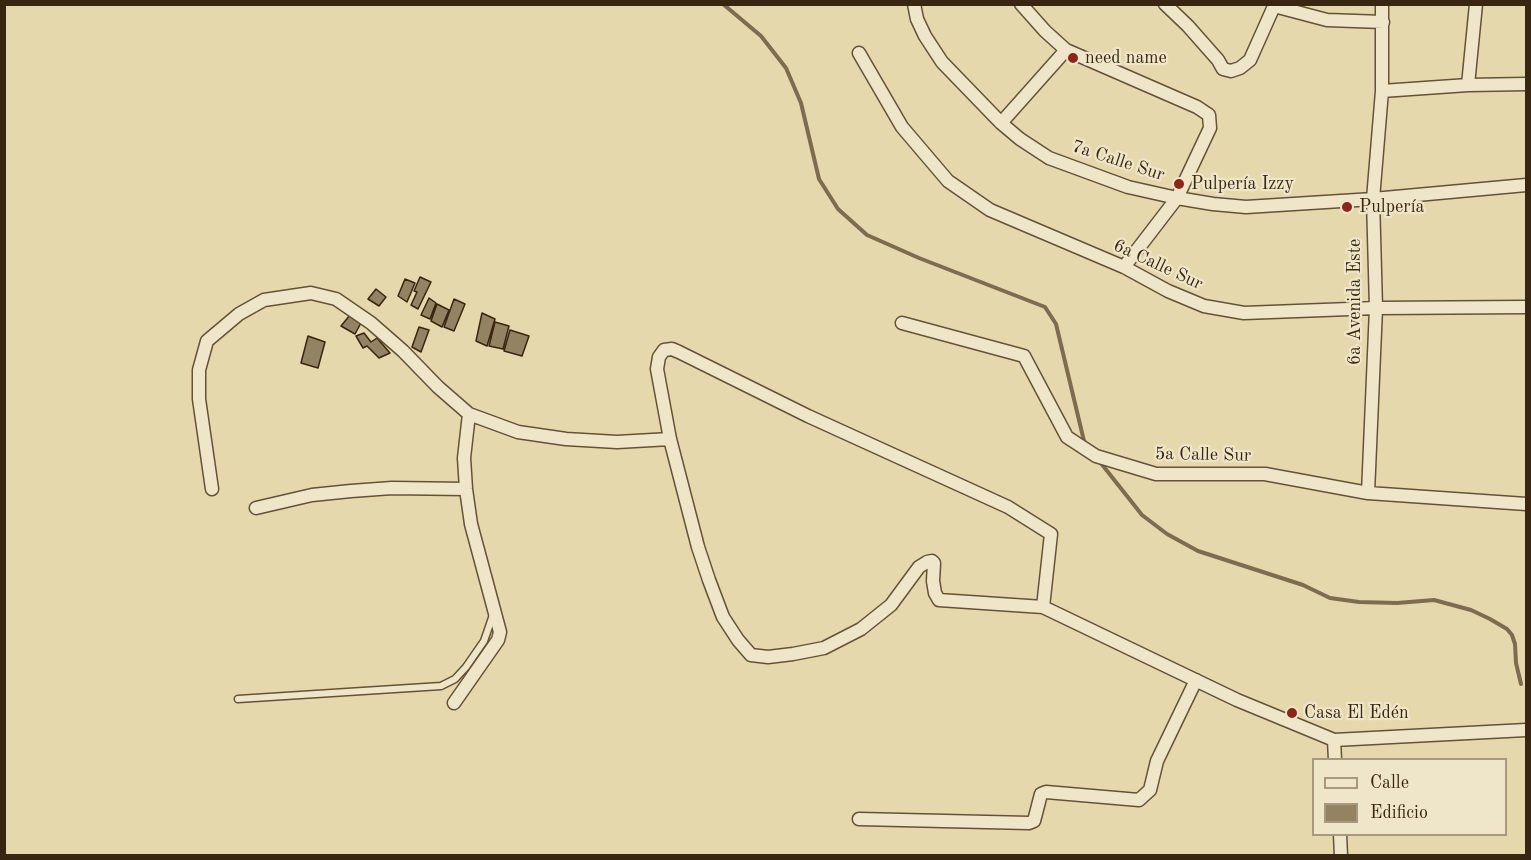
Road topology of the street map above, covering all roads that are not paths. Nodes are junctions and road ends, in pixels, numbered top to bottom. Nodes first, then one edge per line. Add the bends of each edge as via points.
1 (914, 4) edge
2 (1021, 4) edge
3 (1165, 4) edge
4 (1382, 4) edge
5 (1476, 4) edge
6 (1274, 5) edge
7 (1383, 22) junction
8 (1065, 50) junction
9 (859, 53) dead end
10 (1527, 84) edge
11 (1468, 85) junction
12 (1382, 91) junction
13 (1001, 123) junction
14 (1527, 185) edge
15 (1177, 198) junction
16 (1373, 200) junction
17 (1124, 267) junction
18 (1527, 307) edge
19 (1376, 308) junction
20 (902, 323) dead end
21 (469, 414) junction
22 (670, 439) junction
23 (212, 489) dead end
24 (466, 489) junction
25 (1368, 493) junction
26 (1527, 504) edge
27 (256, 508) dead end
28 (1042, 607) junction
29 (495, 612) junction
30 (1196, 680) junction
31 (238, 699) dead end
32 (454, 703) dead end
33 (1527, 730) edge
34 (1334, 740) junction
35 (1335, 758) edge
36 (859, 819) dead end
37 (1340, 836) edge
38 (1341, 855) edge

1 - 13 street, 7a Calle Sur via 925,36 942,62
2 - 8 street
3 - 6 street via 1223,69 1231,70 1250,60
4 - 7 street, 6a Avenida Este
5 - 11 street
6 - 7 street via 1328,20
7 - 12 street, 6a Avenida Este
8 - 13 street
8 - 15 street via 1209,115 1210,128
9 - 17 street, 6a Calle Sur via 902,127 948,182 990,210
10 - 11 street
11 - 12 street
12 - 16 street, 6a Avenida Este
13 - 15 street, 7a Calle Sur via 1049,158 1128,187
14 - 16 street, 7a Calle Sur
15 - 16 street, 7a Calle Sur via 1246,207
15 - 17 street
16 - 19 street, 6a Avenida Este
17 - 19 street, 6a Calle Sur via 1204,306 1244,314
18 - 19 street, 6a Calle Sur
19 - 25 street, 6a Avenida Este
20 - 25 street, 5a Calle Sur via 1024,356 1067,437 1096,456 1156,474 1265,474
21 - 22 street via 518,432 567,439
21 - 23 street via 371,323 336,299 311,293 264,300 239,314 207,341 203,352 200,399
21 - 24 street via 464,458
22 - 28 street via 709,580 723,617 751,655 768,657 824,648 861,629 891,605 919,567 932,561 939,600
22 - 28 street via 657,369 664,350 672,350 1008,507 1051,534
24 - 27 street via 351,490
24 - 29 street via 471,524
25 - 26 street, 5a Calle Sur
28 - 30 street
29 - 31 lane via 484,641 466,667 441,686
29 - 32 street via 498,640
30 - 34 street
30 - 36 street via 1157,761 1150,790 1139,800 1046,792 1041,794 1034,821 1029,823
33 - 34 street
34 - 35 street
37 - 38 street

